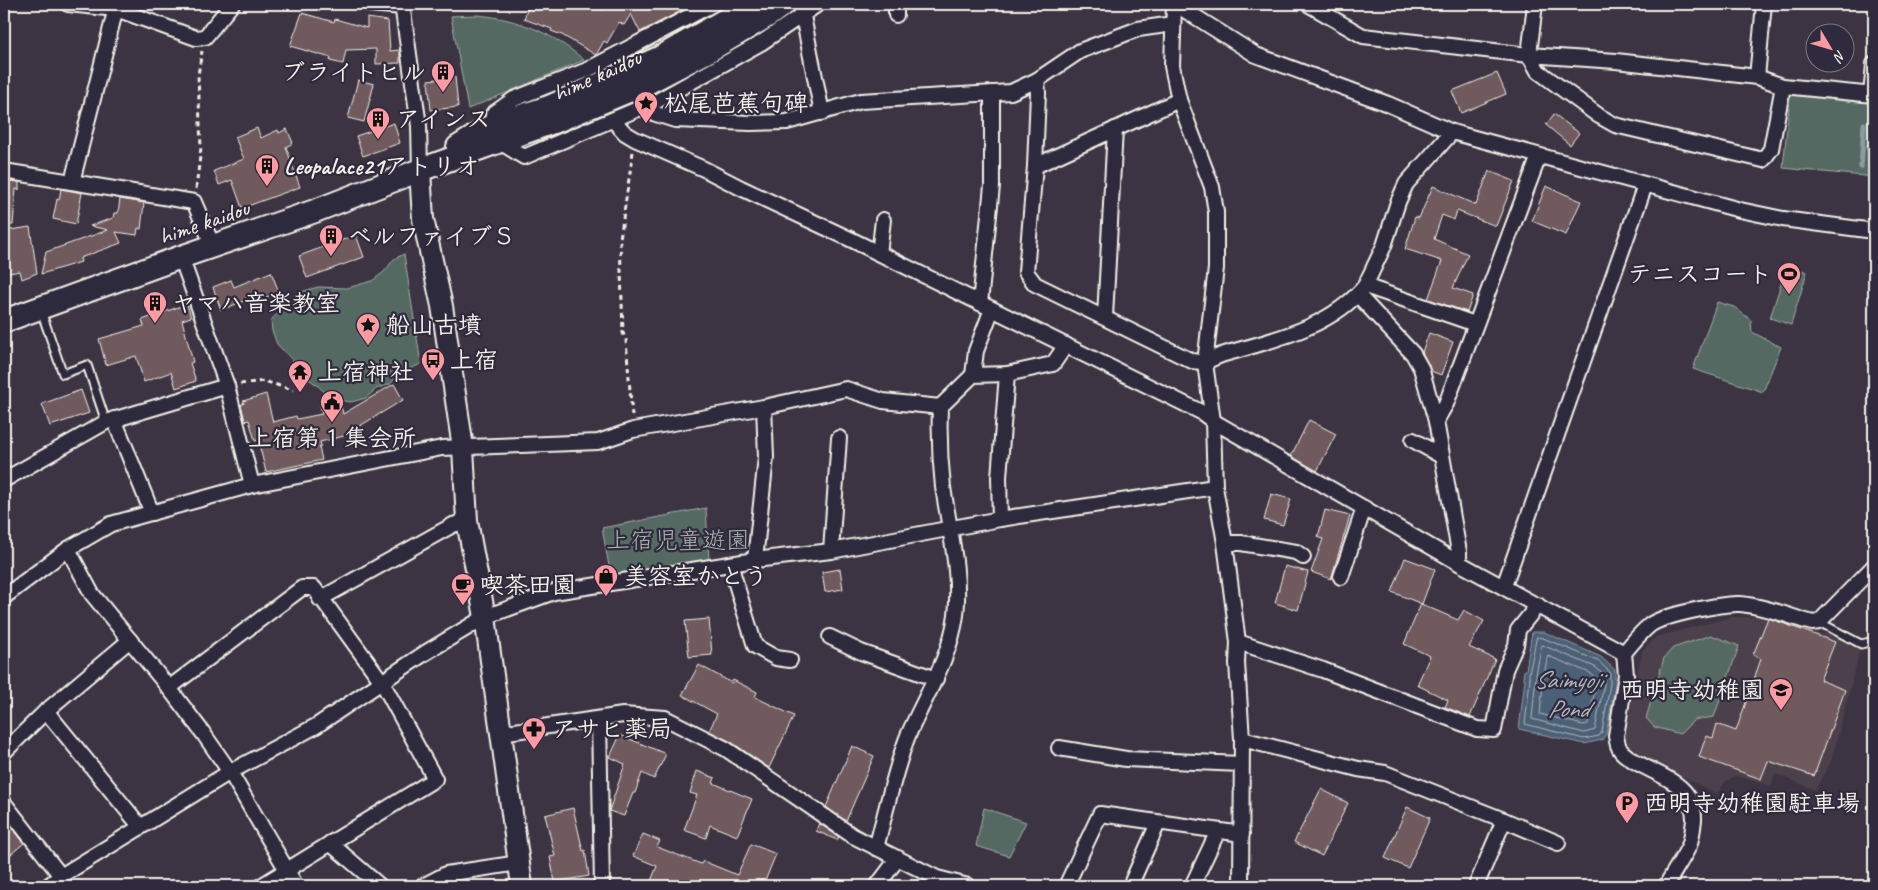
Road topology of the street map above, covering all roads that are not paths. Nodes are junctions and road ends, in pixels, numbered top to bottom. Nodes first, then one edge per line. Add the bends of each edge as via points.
1 (68, 4) edge
2 (232, 4) edge
3 (370, 4) edge
4 (709, 4) edge
5 (753, 4) edge
6 (818, 4) edge
7 (1174, 4) edge
8 (1308, 4) edge
9 (1535, 4) edge
10 (1764, 4) edge
11 (117, 6) edge
12 (402, 6) edge
13 (793, 10) edge
14 (1173, 24) junction
15 (1529, 55) junction
16 (1874, 64) edge
17 (1756, 77) junction
18 (1036, 80) junction
19 (1783, 86) junction
20 (992, 93) junction
21 (1872, 95) edge
22 (1179, 100) junction
23 (643, 107) junction
24 (822, 113) junction
25 (553, 114) junction
26 (614, 120) junction
27 (1115, 129) junction
28 (1452, 132) junction
29 (496, 134) junction
30 (1539, 156) junction
31 (1035, 166) junction
32 (420, 170) junction
33 (4, 171) edge
34 (72, 182) junction
35 (1645, 185) junction
36 (883, 220) dead end
37 (1874, 231) edge
38 (213, 246) junction
39 (879, 254) junction
40 (181, 257) junction
41 (1361, 291) junction
42 (986, 306) junction
43 (40, 308) junction
44 (1104, 318) junction
45 (4, 321) edge
46 (1475, 324) junction
47 (1066, 345) junction
48 (1205, 363) junction
49 (1007, 374) junction
50 (973, 375) junction
51 (227, 386) junction
52 (764, 407) junction
53 (940, 407) junction
54 (110, 420) junction
55 (1213, 421) junction
56 (1436, 421) junction
57 (839, 438) dead end
58 (1413, 440) dead end
59 (463, 448) junction
60 (1442, 456) junction
61 (4, 480) edge
62 (252, 485) junction
63 (1215, 487) junction
64 (1364, 508) junction
65 (152, 513) junction
66 (1000, 519) junction
67 (467, 521) junction
68 (951, 527) junction
69 (1225, 543) junction
70 (68, 549) junction
71 (831, 551) junction
72 (1303, 557) dead end
73 (755, 560) junction
74 (1459, 563) junction
75 (730, 564) junction
76 (1874, 566) edge
77 (1341, 577) dead end
78 (1504, 586) junction
79 (4, 597) edge
80 (320, 599) junction
81 (1538, 605) junction
82 (485, 617) junction
83 (1819, 622) junction
84 (830, 636) dead end
85 (130, 640) junction
86 (1874, 641) edge
87 (1238, 642) junction
88 (1624, 653) junction
89 (790, 660) dead end
90 (936, 679) junction
91 (382, 682) junction
92 (169, 688) junction
93 (46, 711) junction
94 (599, 719) junction
95 (501, 733) junction
96 (1242, 739) junction
97 (1059, 748) dead end
98 (4, 752) edge
99 (1241, 764) junction
100 (230, 772) junction
101 (4, 802) edge
102 (1504, 820) junction
103 (1158, 823) junction
104 (140, 826) junction
105 (1218, 831) junction
106 (1242, 834) junction
107 (330, 843) junction
108 (1558, 843) dead end
109 (876, 848) junction
110 (898, 858) junction
111 (519, 863) junction
112 (287, 869) junction
113 (60, 876) junction
114 (48, 886) edge
115 (261, 886) edge
116 (296, 886) edge
117 (380, 886) edge
118 (423, 886) edge
119 (522, 886) edge
120 (602, 886) edge
121 (877, 886) edge
122 (968, 886) edge
123 (1066, 886) edge
124 (1130, 886) edge
125 (1192, 886) edge
126 (1241, 886) edge
127 (1476, 886) edge
128 (1666, 886) edge

1 - 11 street
2 - 11 street via 205,38 196,38
3 - 12 street
4 - 29 street via 587,70 514,99 494,114
5 - 25 main road, hime kaidou
6 - 13 street
7 - 14 street
7 - 28 street via 1256,55 1388,104
8 - 15 street via 1363,36
9 - 15 street
10 - 17 street
11 - 34 street
12 - 32 street via 418,126
13 - 23 street via 761,43
13 - 24 street
13 - 25 main road, hime kaidou via 769,15 647,83
14 - 18 street via 1138,28 1080,51
14 - 22 street via 1172,66
15 - 17 street
15 - 19 street via 1538,71 1615,125 1763,160 1771,150
16 - 21 street
17 - 19 street
18 - 20 street via 1011,92
18 - 31 street
19 - 21 street
20 - 24 street via 861,101
20 - 42 street via 992,186
22 - 27 street
22 - 48 street via 1212,187 1216,212 1216,268
23 - 24 street via 675,120 750,123 787,122
23 - 26 street
25 - 29 main road, hime kaidou
26 - 29 street via 524,157
26 - 39 street via 634,139 704,169
27 - 31 street
27 - 44 street
28 - 30 street
28 - 41 street via 1406,184 1384,246
29 - 32 main road, hime kaidou
30 - 35 street
30 - 46 street
31 - 44 street via 1026,272 1035,284
32 - 38 main road, hime kaidou via 316,211
32 - 59 street via 423,219 442,306
33 - 34 street
34 - 38 street via 194,202
35 - 37 street via 1774,217
35 - 78 street
36 - 39 street
38 - 40 main road, hime kaidou
39 - 42 street
40 - 43 main road, hime kaidou
40 - 51 street
41 - 46 street
41 - 48 street via 1331,315 1306,329 1218,355
41 - 56 street via 1413,354 1421,368
42 - 47 street
42 - 50 street
43 - 45 main road, hime kaidou
43 - 54 lane via 63,374 87,365
44 - 48 street via 1192,361
46 - 56 street via 1446,404
47 - 49 street via 1053,364
47 - 55 street
48 - 55 street
49 - 50 street
49 - 66 street via 998,477
50 - 53 street
51 - 54 street
51 - 62 street
52 - 53 street via 846,389 883,401
52 - 59 street via 633,430 598,442
52 - 73 street via 766,457
53 - 68 street via 943,485
54 - 61 street
54 - 65 street
55 - 63 street
55 - 64 street
56 - 60 street
57 - 71 street
58 - 60 street
59 - 62 street via 442,448
59 - 67 street
60 - 74 street
62 - 65 street
63 - 66 street
63 - 69 street
64 - 74 street
64 - 77 street
65 - 70 street via 111,524
66 - 68 street
67 - 80 street
67 - 82 street
68 - 71 street
68 - 90 street via 956,614 947,654
69 - 72 street via 1296,552
69 - 87 street
70 - 79 street
70 - 85 street via 92,594
71 - 73 street
73 - 75 street
74 - 78 street
75 - 82 street via 554,592
75 - 89 street via 755,646 776,658
76 - 83 street
78 - 81 street
80 - 91 street
80 - 92 street via 314,588 302,588
81 - 87 street via 1518,630 1516,645 1504,670 1494,730 1477,729 1323,670
81 - 88 street
82 - 91 street
82 - 95 street
83 - 86 lane via 1861,644
83 - 88 street via 1812,623 1739,604 1719,606 1652,623
84 - 90 street via 861,652
85 - 92 street
85 - 93 street
87 - 96 street
88 - 128 street via 1626,675 1617,744 1622,753 1682,789 1694,816 1689,846
90 - 109 street via 900,758
91 - 100 street via 316,726
91 - 107 street via 435,778
92 - 100 street
93 - 98 street
93 - 104 street
94 - 95 street
94 - 109 street via 622,715 665,718 726,749 853,836
94 - 120 street
95 - 111 street
96 - 99 street
96 - 102 street via 1385,773
97 - 99 street via 1126,759
99 - 106 street
100 - 104 street
100 - 112 street
101 - 113 street
102 - 108 street
102 - 127 street
103 - 105 street
103 - 123 street via 1100,814
103 - 124 street
104 - 113 street
105 - 106 street
105 - 125 street
106 - 126 street
107 - 112 street
107 - 117 street
109 - 110 street
110 - 121 street
110 - 122 street via 936,878
111 - 118 street via 446,874
111 - 119 street
112 - 115 street
112 - 116 street
113 - 114 street

